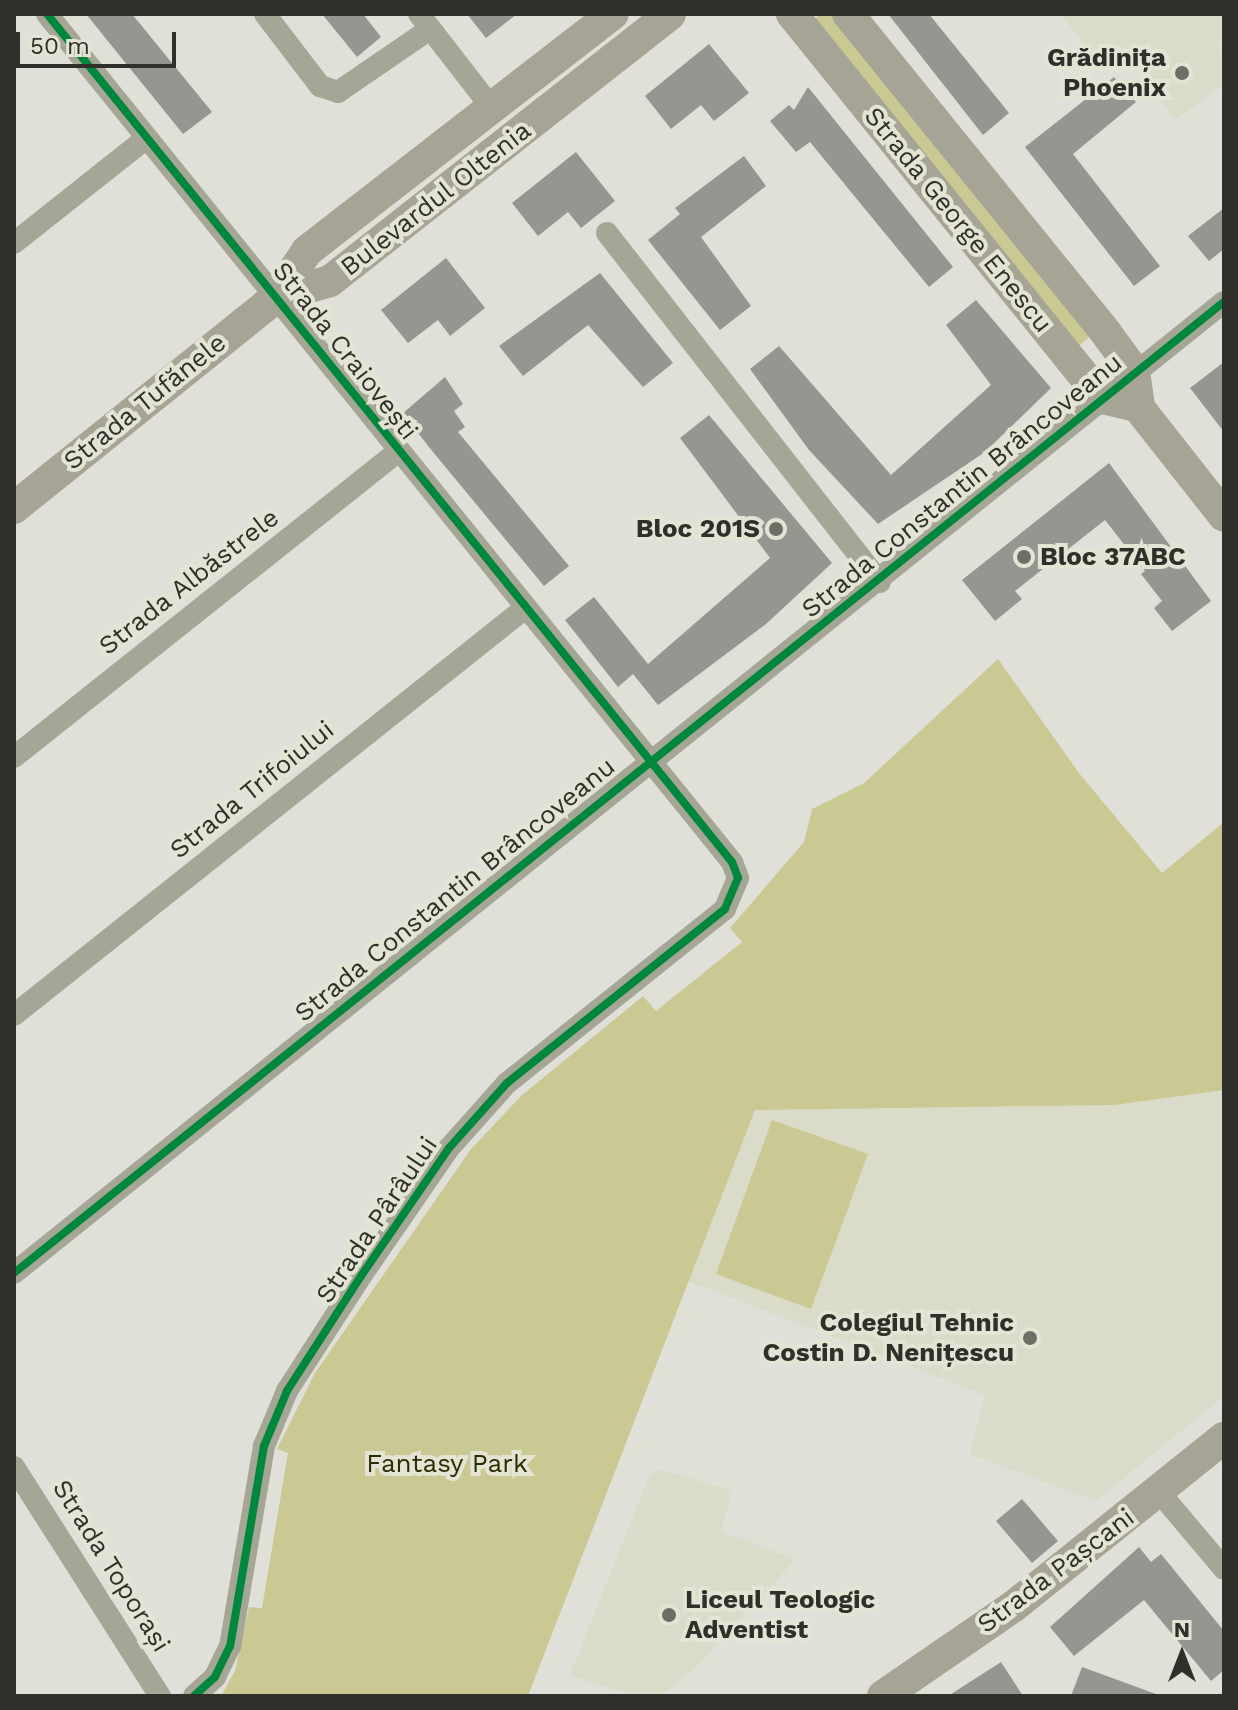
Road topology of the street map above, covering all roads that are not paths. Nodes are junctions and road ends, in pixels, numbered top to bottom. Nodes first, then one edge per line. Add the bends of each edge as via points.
1 (47, 14) edge
2 (265, 14) edge
3 (613, 14) edge
4 (670, 14) edge
5 (792, 14) edge
6 (848, 14) edge
7 (424, 21) edge
8 (492, 108) junction
9 (145, 139) junction
10 (607, 233) dead end
11 (14, 243) edge
12 (276, 297) junction
13 (1224, 302) edge
14 (1134, 371) junction
15 (1102, 398) junction
16 (1137, 406) junction
17 (398, 452) junction
18 (14, 508) edge
19 (1224, 516) edge
20 (880, 582) junction
21 (524, 609) junction
22 (14, 757) edge
23 (647, 761) junction
24 (732, 862) joint
25 (14, 1015) edge
26 (14, 1273) edge
27 (1224, 1438) edge
28 (14, 1467) edge
29 (1160, 1493) junction
30 (1224, 1569) edge
31 (160, 1696) edge
32 (194, 1696) edge
33 (883, 1696) edge

1 - 9 street, Strada Craiovești
2 - 7 street via 320,86 338,92
3 - 8 street, Bulevardul Oltenia
4 - 12 street, Bulevardul Oltenia via 330,281
5 - 15 street, Strada George Enescu
6 - 14 street, Strada George Enescu
7 - 8 street
8 - 12 street, Bulevardul Oltenia via 294,262
9 - 11 street
9 - 12 street, Strada Craiovești
10 - 20 street
12 - 17 street, Strada Craiovești
12 - 18 street, Strada Tufănele
13 - 14 street, Strada Constantin Brâncoveanu
14 - 15 street, Strada Constantin Brâncoveanu
14 - 16 street
15 - 16 street
15 - 20 street, Strada Constantin Brâncoveanu
16 - 19 street
17 - 21 street, Strada Craiovești
17 - 22 street, Strada Albăstrele
20 - 23 street, Strada Constantin Brâncoveanu
21 - 23 street, Strada Craiovești
21 - 25 street, Strada Trifoiului
23 - 24 street, Strada Craiovești
23 - 26 street, Strada Constantin Brâncoveanu
24 - 32 street, Strada Pârâului via 736,894 725,909 507,1083 449,1148 295,1379 264,1446 230,1646 215,1677
27 - 29 street, Strada Pașcani
28 - 31 street, Strada Toporași
29 - 30 street
29 - 33 street, Strada Pașcani via 1014,1606

